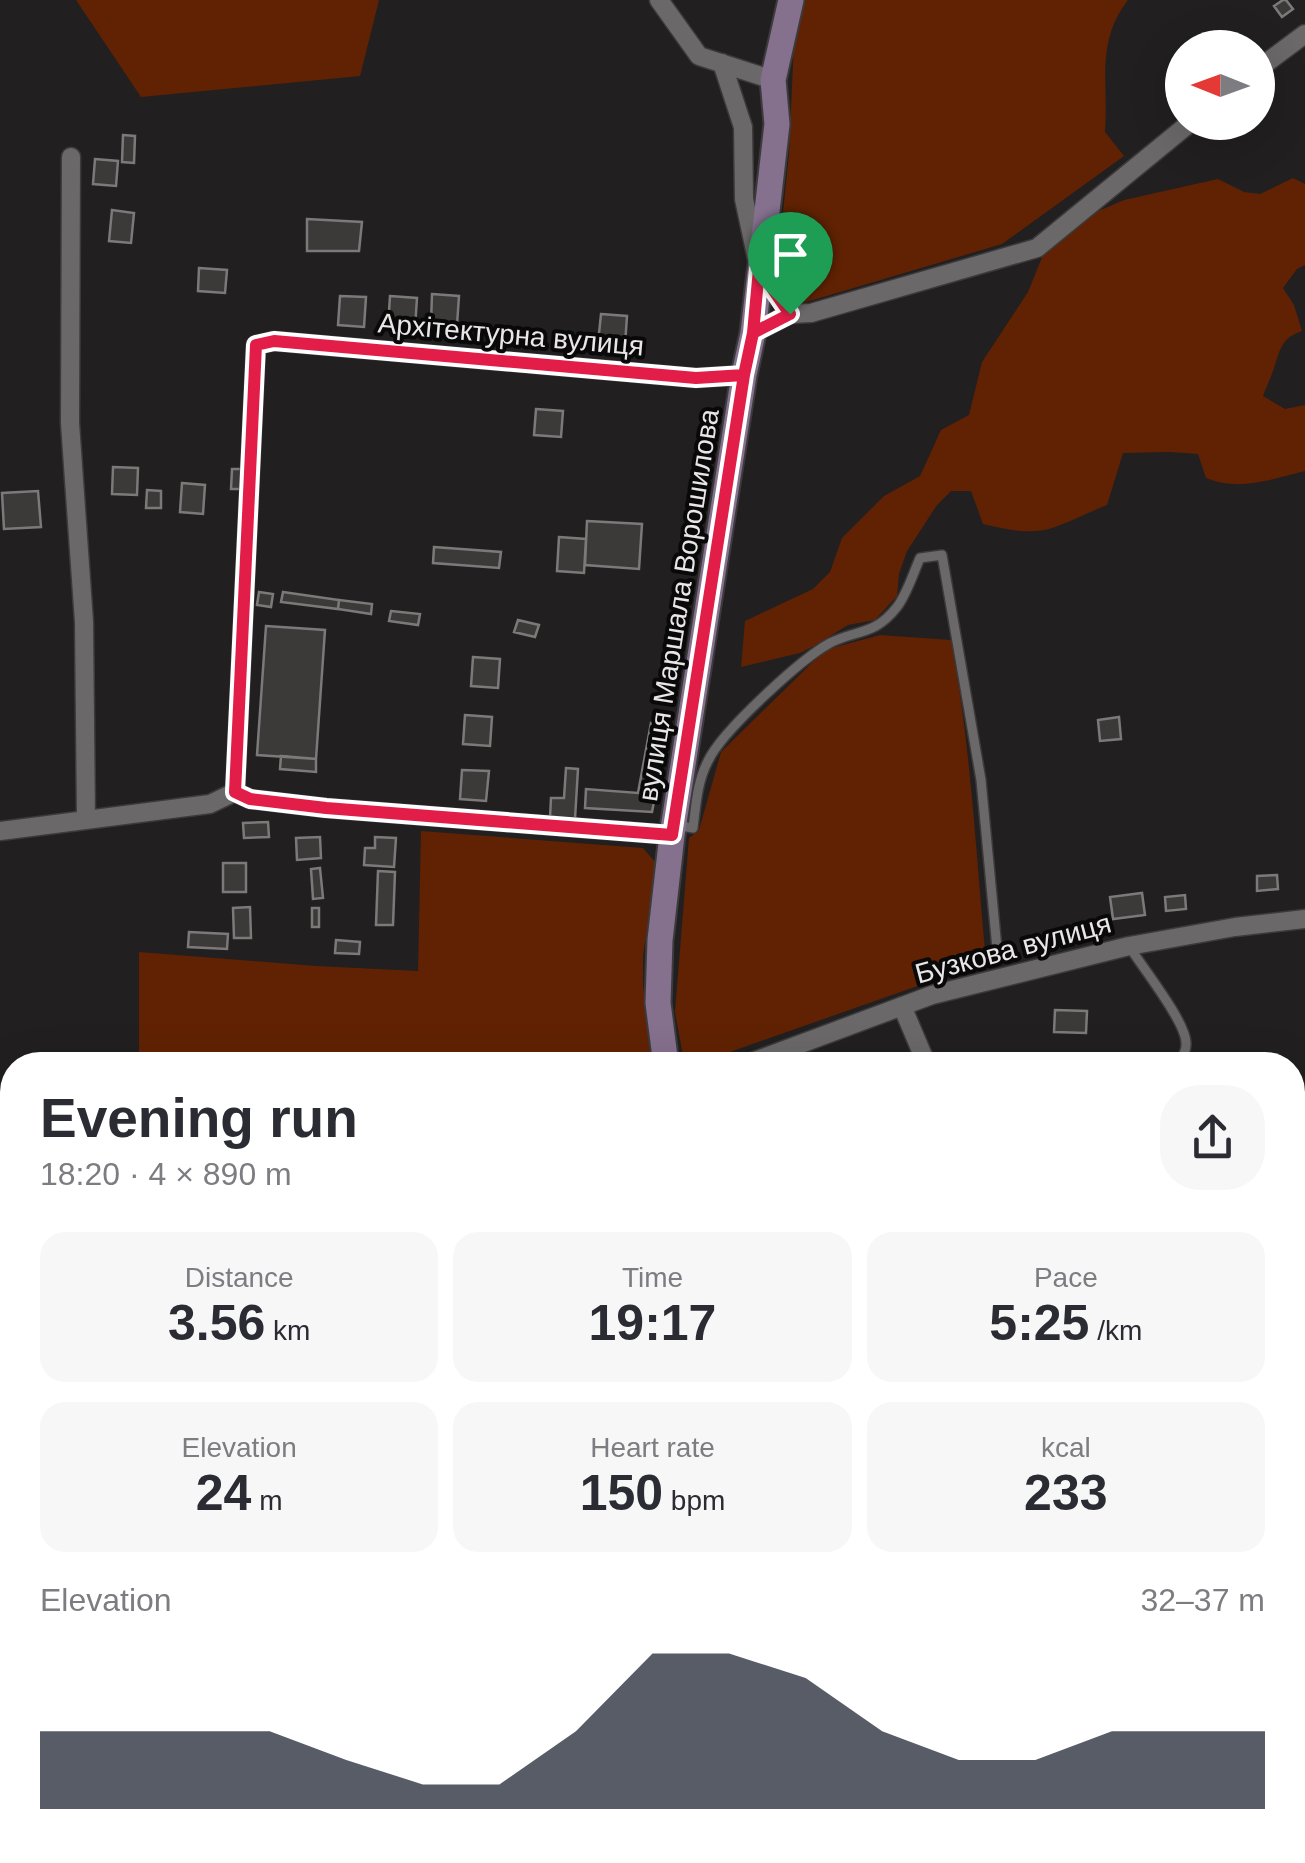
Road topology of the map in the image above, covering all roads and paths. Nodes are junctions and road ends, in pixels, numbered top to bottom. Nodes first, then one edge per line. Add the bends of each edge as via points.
1 (659, 0) edge
2 (791, 0) edge
3 (1305, 34) edge
4 (1275, 56) edge
5 (722, 63) junction
6 (773, 80) junction
7 (1170, 140) edge
8 (71, 157) dead end
9 (759, 269) junction
10 (790, 314) junction
11 (753, 333) junction
12 (744, 375) junction
13 (235, 792) junction
14 (86, 819) junction
15 (673, 830) junction
16 (0, 831) edge
17 (1305, 919) edge
18 (1129, 946) junction
19 (998, 960) dead end
20 (902, 1006) junction
21 (664, 1052) edge
22 (779, 1052) edge
23 (921, 1052) edge
24 (1183, 1052) edge

1 - 5 street via 698,56
2 - 6 street, вулиця Маршала Ворошилова
3 - 4 street
5 - 6 street
5 - 9 street via 743,127 744,199
6 - 9 street, вулиця Маршала Ворошилова via 777,124
7 - 10 street via 1037,248
8 - 14 street via 70,423 84,622
9 - 10 street
9 - 11 street, вулиця Маршала Ворошилова
10 - 11 street
11 - 12 street, вулиця Маршала Ворошилова
12 - 13 street, Архітектурна вулиця via 696,378 274,341 256,345
12 - 15 street, вулиця Маршала Ворошилова
13 - 14 street via 210,804
13 - 15 street via 326,808
14 - 16 street
15 - 19 lane via 693,828 700,779 722,738 800,663 832,642 876,628 898,606 920,558 942,555 980,780
15 - 21 street, вулиця Маршала Ворошилова via 660,940
17 - 18 street, Бузкова вулиця
18 - 20 street, Бузкова вулиця
18 - 24 lane via 1180,1024
20 - 22 street, Бузкова вулиця
20 - 23 street

